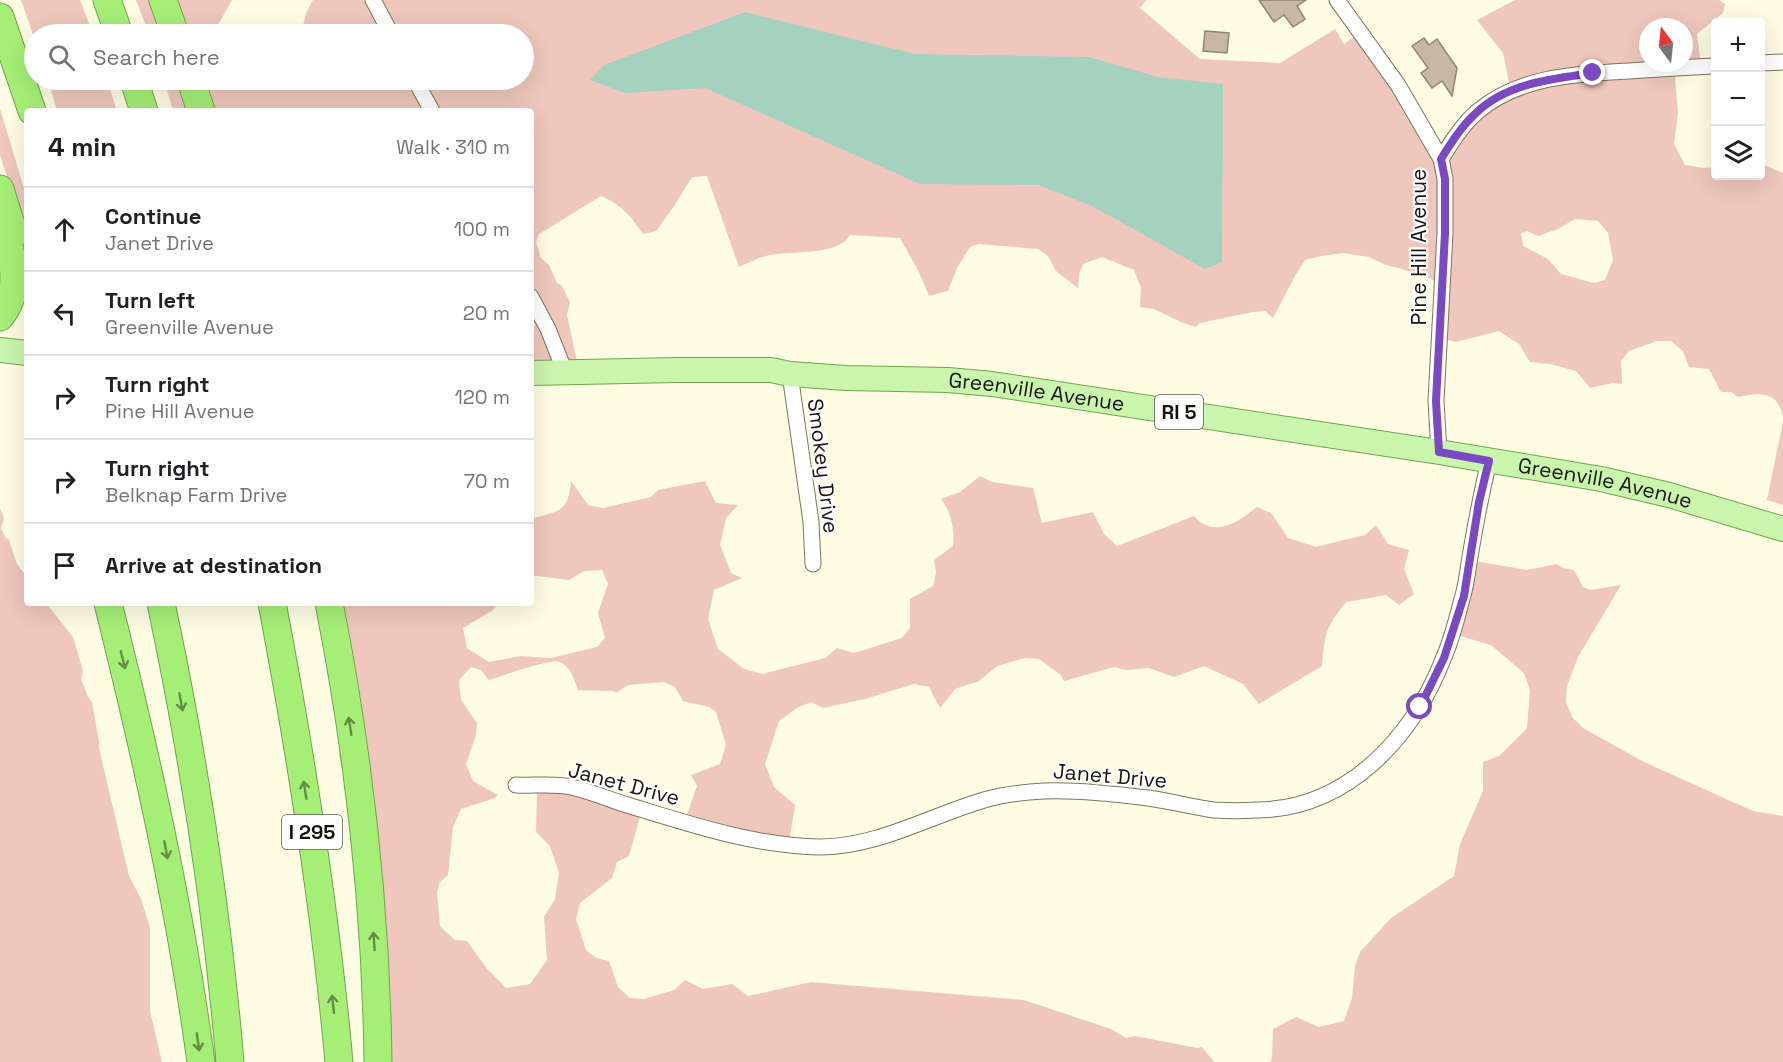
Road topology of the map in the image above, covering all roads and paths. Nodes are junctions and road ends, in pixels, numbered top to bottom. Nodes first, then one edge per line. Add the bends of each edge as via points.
1 (107, 0) edge
2 (163, 0) edge
3 (373, 0) edge
4 (1337, 0) edge
5 (0, 16) edge
6 (115, 24) edge
7 (171, 24) edge
8 (386, 24) edge
9 (1783, 62) edge
10 (1765, 63) edge
11 (1711, 66) edge
12 (24, 87) edge
13 (25, 90) edge
14 (137, 90) edge
15 (194, 90) edge
16 (420, 90) edge
17 (31, 108) edge
18 (143, 108) edge
19 (200, 108) edge
20 (430, 108) edge
21 (1441, 159) junction
22 (0, 189) edge
23 (0, 218) edge
24 (24, 269) edge
25 (534, 303) edge
26 (0, 317) edge
27 (0, 350) edge
28 (24, 353) edge
29 (565, 372) junction
30 (534, 373) edge
31 (790, 374) junction
32 (1439, 452) junction
33 (1489, 461) junction
34 (1783, 528) edge
35 (813, 564) dead end
36 (109, 606) edge
37 (162, 606) edge
38 (273, 606) edge
39 (330, 606) edge
40 (516, 785) dead end
41 (201, 1062) edge
42 (230, 1062) edge
43 (339, 1062) edge
44 (378, 1062) edge

1 - 6 highway
2 - 7 highway
3 - 8 street
4 - 21 street, Pine Hill Avenue via 1398,85
5 - 12 highway
9 - 10 street
11 - 21 street via 1593,73 1517,88 1476,113
13 - 17 highway
14 - 18 highway
15 - 19 highway
16 - 20 street
21 - 32 street, Pine Hill Avenue via 1445,233 1436,401
22 - 24 highway
23 - 26 highway via 14,280 10,301
25 - 29 street
27 - 28 main road
29 - 30 main road, Greenville Avenue / RI 5
29 - 31 main road, Greenville Avenue / RI 5 via 771,370
31 - 32 main road, Greenville Avenue / RI 5 via 992,384
31 - 35 street, Smokey Drive via 811,522
32 - 33 main road, Greenville Avenue / RI 5
33 - 34 main road, Greenville Avenue / RI 5 via 1601,479
33 - 40 street, Janet Drive via 1464,596 1444,658 1420,707 1391,747 1366,770 1318,799 1260,810 1214,810 1087,792 1015,793 984,800 884,836 846,846 820,847 700,827 568,786
36 -> 41 highway via 160,822
37 -> 42 highway via 200,814
43 -> 38 highway, I 295 via 312,834
44 -> 39 highway via 374,936 364,828

